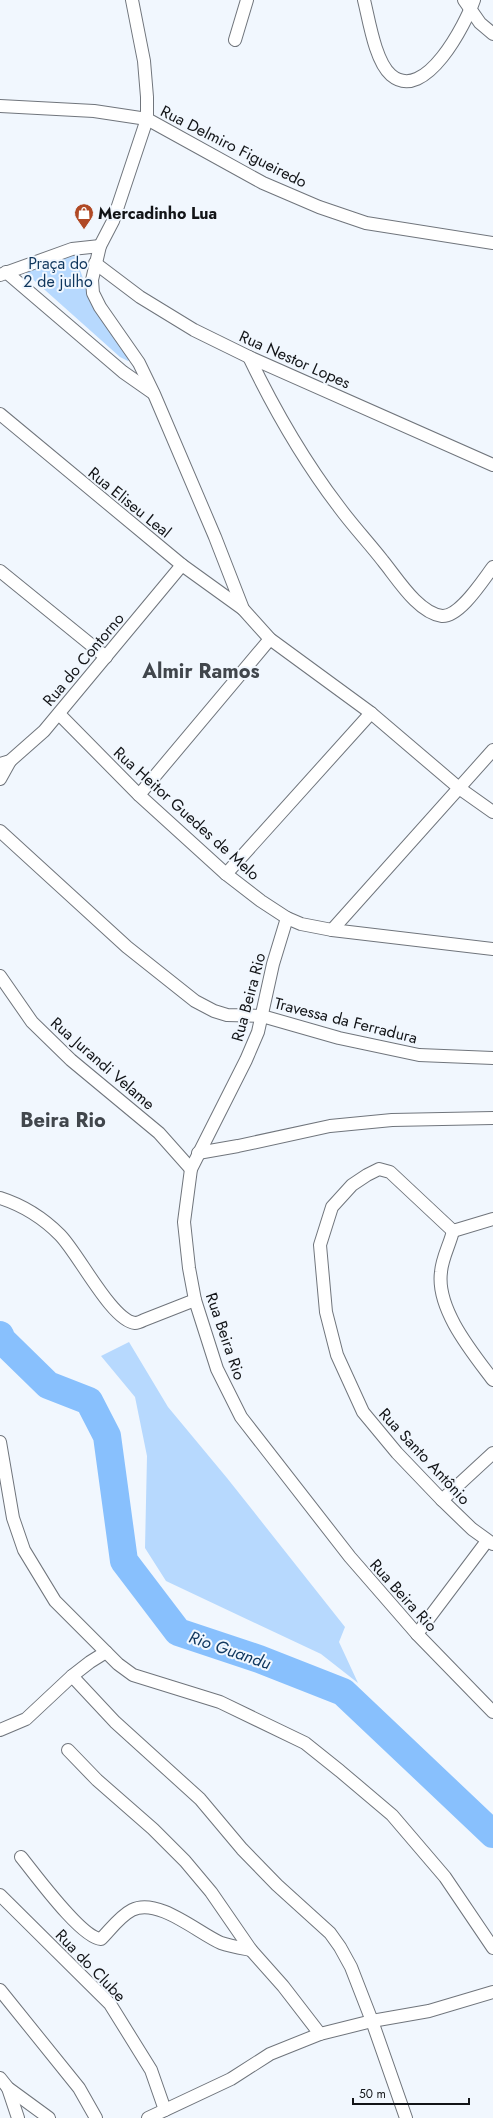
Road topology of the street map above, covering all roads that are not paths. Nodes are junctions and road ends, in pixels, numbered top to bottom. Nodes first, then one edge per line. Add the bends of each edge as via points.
1 (132, 0) edge
2 (247, 0) edge
3 (364, 0) edge
4 (464, 0) edge
5 (472, 6) edge
6 (493, 34) edge
7 (235, 40) dead end
8 (0, 106) edge
9 (147, 119) junction
10 (493, 243) edge
11 (100, 246) junction
12 (95, 264) junction
13 (3, 274) edge
14 (249, 357) junction
15 (154, 394) junction
16 (0, 414) edge
17 (493, 465) edge
18 (182, 565) junction
19 (493, 568) edge
20 (0, 571) edge
21 (243, 609) junction
22 (270, 640) junction
23 (106, 657) junction
24 (371, 713) junction
25 (59, 714) junction
26 (493, 750) edge
27 (5, 762) edge
28 (0, 779) edge
29 (459, 788) junction
30 (139, 795) junction
31 (493, 812) edge
32 (0, 831) edge
33 (226, 874) junction
34 (288, 918) junction
35 (332, 930) junction
36 (491, 946) edge
37 (0, 976) edge
38 (262, 1016) junction
39 (493, 1058) edge
40 (493, 1118) edge
41 (198, 1153) junction
42 (190, 1169) junction
43 (0, 1198) edge
44 (493, 1219) edge
45 (453, 1231) junction
46 (195, 1300) junction
47 (493, 1380) edge
48 (0, 1442) edge
49 (493, 1453) edge
50 (442, 1500) junction
51 (490, 1542) edge
52 (417, 1634) junction
53 (106, 1652) junction
54 (72, 1676) junction
55 (493, 1712) edge
56 (0, 1730) edge
57 (68, 1750) dead end
58 (21, 1857) dead end
59 (0, 1895) edge
60 (493, 1948) edge
61 (251, 1950) junction
62 (0, 1990) edge
63 (493, 1992) edge
64 (372, 2021) junction
65 (320, 2034) junction
66 (0, 2078) edge
67 (8, 2088) junction
68 (165, 2110) junction
69 (18, 2118) edge
70 (49, 2118) edge
71 (96, 2118) edge
72 (148, 2118) edge
73 (406, 2118) edge

1 - 9 street via 144,61
2 - 7 street
3 - 5 street via 382,61 392,75 412,80 427,74 460,34
4 - 5 street
5 - 6 street
8 - 9 street via 94,111
9 - 10 street, Rua Delmiro Figueiredo via 263,183 319,207 366,223
9 - 11 street via 113,221
11 - 12 street
11 - 13 street via 72,249
12 - 14 street, Rua Nestor Lopes via 162,311
12 - 15 street via 93,293 139,363
13 - 15 street via 123,372
14 - 17 street, Rua Nestor Lopes
14 - 19 street via 300,450 339,507 413,598 431,612 442,616 451,614 463,605
15 - 21 street
16 - 18 street, Rua Eliseu Leal
18 - 21 street, Rua Eliseu Leal
18 - 23 street, Rua do Contorno
20 - 23 street
21 - 22 street
22 - 24 street
22 - 30 street
23 - 25 street, Rua do Contorno
24 - 29 street
24 - 33 street
25 - 27 street, Rua do Contorno via 44,732
25 - 30 street, Rua Heitor Guedes de Melo
26 - 29 street
27 - 28 street
29 - 31 street
29 - 35 street
30 - 33 street, Rua Heitor Guedes de Melo
32 - 38 street, Travessa da Ferradura via 128,947 196,1000 214,1012
33 - 34 street, Rua Heitor Guedes de Melo
34 - 35 street, Rua Heitor Guedes de Melo via 302,924
34 - 38 street, Rua Beira Rio via 273,964
35 - 36 street, Rua Heitor Guedes de Melo
37 - 42 street, Rua Jurandi Velame via 32,1022 71,1060 159,1133
38 - 39 street, Travessa da Ferradura via 339,1038 420,1055
38 - 41 street, Rua Beira Rio via 246,1060
40 - 41 street via 392,1120 330,1126
41 - 42 street, Rua Beira Rio
42 - 46 street, Rua Beira Rio via 184,1222
43 - 46 street via 39,1217 60,1235 74,1251 108,1302 127,1320 140,1322
44 - 45 street
45 - 47 street via 441,1271 441,1289 451,1318
45 - 50 street, Rua Santo Antônio via 405,1184 390,1172 379,1169 352,1185 332,1207 320,1246 328,1319 337,1355 363,1412 397,1453
46 - 52 street, Rua Beira Rio via 217,1369 241,1417 345,1551
48 - 53 street via 13,1518 24,1550 55,1601
49 - 50 street
50 - 51 street, Rua Santo Antônio via 472,1529
51 - 52 street
52 - 55 street, Rua Beira Rio
53 - 54 street
53 - 60 street via 133,1675 220,1702 305,1743 392,1815 445,1877
54 - 56 street via 26,1719
54 - 64 street via 115,1722 200,1799 242,1849 277,1885 330,1933 351,1967
57 - 61 street via 185,1861 211,1892
58 - 61 street via 78,1926 95,1939 101,1939 124,1916 142,1907 155,1908 175,1916 222,1943
59 - 68 street, Rua do Clube via 110,2004 151,2070
61 - 65 street
62 - 71 street via 79,2088
63 - 64 street via 429,2011
64 - 65 street
64 - 73 street
65 - 68 street via 270,2054 231,2079
66 - 67 street
67 - 69 street
67 - 70 street
68 - 72 street

